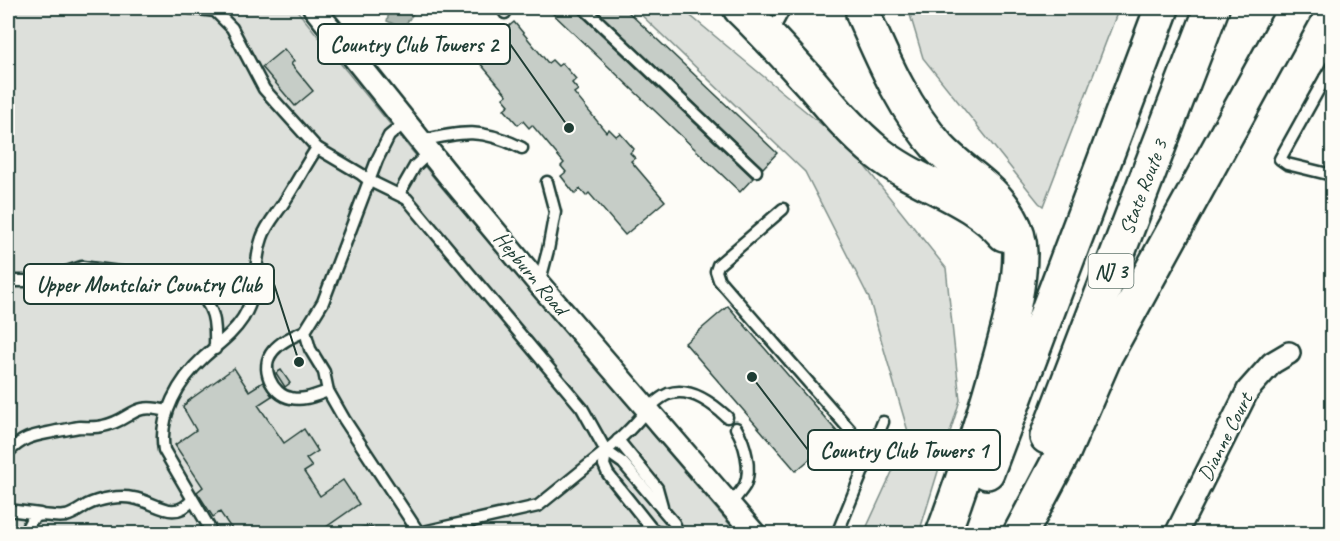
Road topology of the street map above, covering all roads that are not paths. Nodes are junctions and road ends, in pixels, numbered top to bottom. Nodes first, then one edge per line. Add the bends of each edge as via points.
1 (190, 8) edge
2 (314, 8) edge
3 (585, 8) edge
4 (740, 8) edge
5 (785, 8) edge
6 (1162, 8) edge
7 (1212, 8) edge
8 (1296, 8) edge
9 (863, 14) dead end
10 (770, 37) junction
11 (1332, 66) edge
12 (1329, 79) edge
13 (406, 122) junction
14 (425, 147) junction
15 (317, 148) junction
16 (522, 148) dead end
17 (756, 171) dead end
18 (1332, 175) edge
19 (370, 181) junction
20 (547, 182) dead end
21 (399, 194) junction
22 (783, 209) dead end
23 (1017, 276) junction
24 (8, 281) edge
25 (539, 284) junction
26 (305, 331) junction
27 (215, 349) junction
28 (1289, 353) dead end
29 (328, 391) junction
30 (648, 410) junction
31 (167, 411) junction
32 (727, 417) dead end
33 (883, 422) dead end
34 (736, 428) dead end
35 (618, 440) junction
36 (606, 451) junction
37 (8, 452) edge
38 (870, 453) junction
39 (650, 494) junction
40 (192, 500) junction
41 (730, 505) junction
42 (635, 507) junction
43 (8, 510) edge
44 (664, 512) junction
45 (42, 514) junction
46 (25, 534) edge
47 (213, 534) edge
48 (364, 534) edge
49 (369, 534) edge
50 (661, 534) edge
51 (679, 534) edge
52 (755, 534) edge
53 (837, 534) edge
54 (944, 534) edge
55 (964, 534) edge
56 (1010, 534) edge
57 (1020, 534) edge
58 (1176, 534) edge

1 - 15 lane via 215,11 232,28 264,89
2 - 13 street, Hepburn Road
3 - 17 lane
4 - 10 highway
5 - 10 lane
6 - 55 highway, NJ 3
7 - 56 highway, State Route 3 / NJ 3
8 - 57 highway via 1106,354 1063,453
9 - 23 highway via 916,121 941,150 992,193 1010,216 1020,243
10 - 23 highway via 847,125 878,153 968,203 997,225 1016,257
11 - 12 lane
12 - 18 lane via 1281,159
13 - 14 street, Hepburn Road
13 - 19 lane via 389,136
14 - 16 lane via 456,133 477,133 500,137
14 - 21 lane
14 - 25 street, Hepburn Road
15 - 19 lane
15 - 27 lane via 262,237 256,287 243,317 233,333
19 - 21 lane
19 - 26 lane via 323,302
20 - 25 lane via 555,212
21 - 36 lane via 582,408
22 - 38 lane via 718,265 719,280
23 - 54 highway via 1013,308 988,400
24 - 27 lane via 39,281 82,267 127,273 172,272 204,297 210,307 216,326
25 - 30 street, Hepburn Road
26 - 29 lane via 310,349 324,372
26 - 29 lane via 271,353 268,376 280,395 292,399
27 - 31 lane via 192,369
28 - 58 street, Dianne Court via 1272,363 1248,390
29 - 36 lane via 420,532 538,506
30 - 32 lane via 666,395 688,393 713,404
30 - 35 lane
30 - 41 street, Hepburn Road
31 - 37 lane via 144,408 105,426 35,434
31 - 40 lane via 163,423 164,450
33 - 38 lane
34 - 41 lane via 747,460 746,479
35 - 36 lane
35 - 44 lane via 657,488
36 - 39 lane via 623,463
36 - 42 lane via 603,465
38 - 53 lane
39 - 42 lane
39 - 44 lane
40 - 45 lane via 185,508 173,511 129,497 100,501 65,516
40 - 47 lane
41 - 52 street, Hepburn Road
42 - 50 lane via 651,528
43 - 45 lane
44 - 51 lane
45 - 46 lane via 29,523
48 - 49 lane

